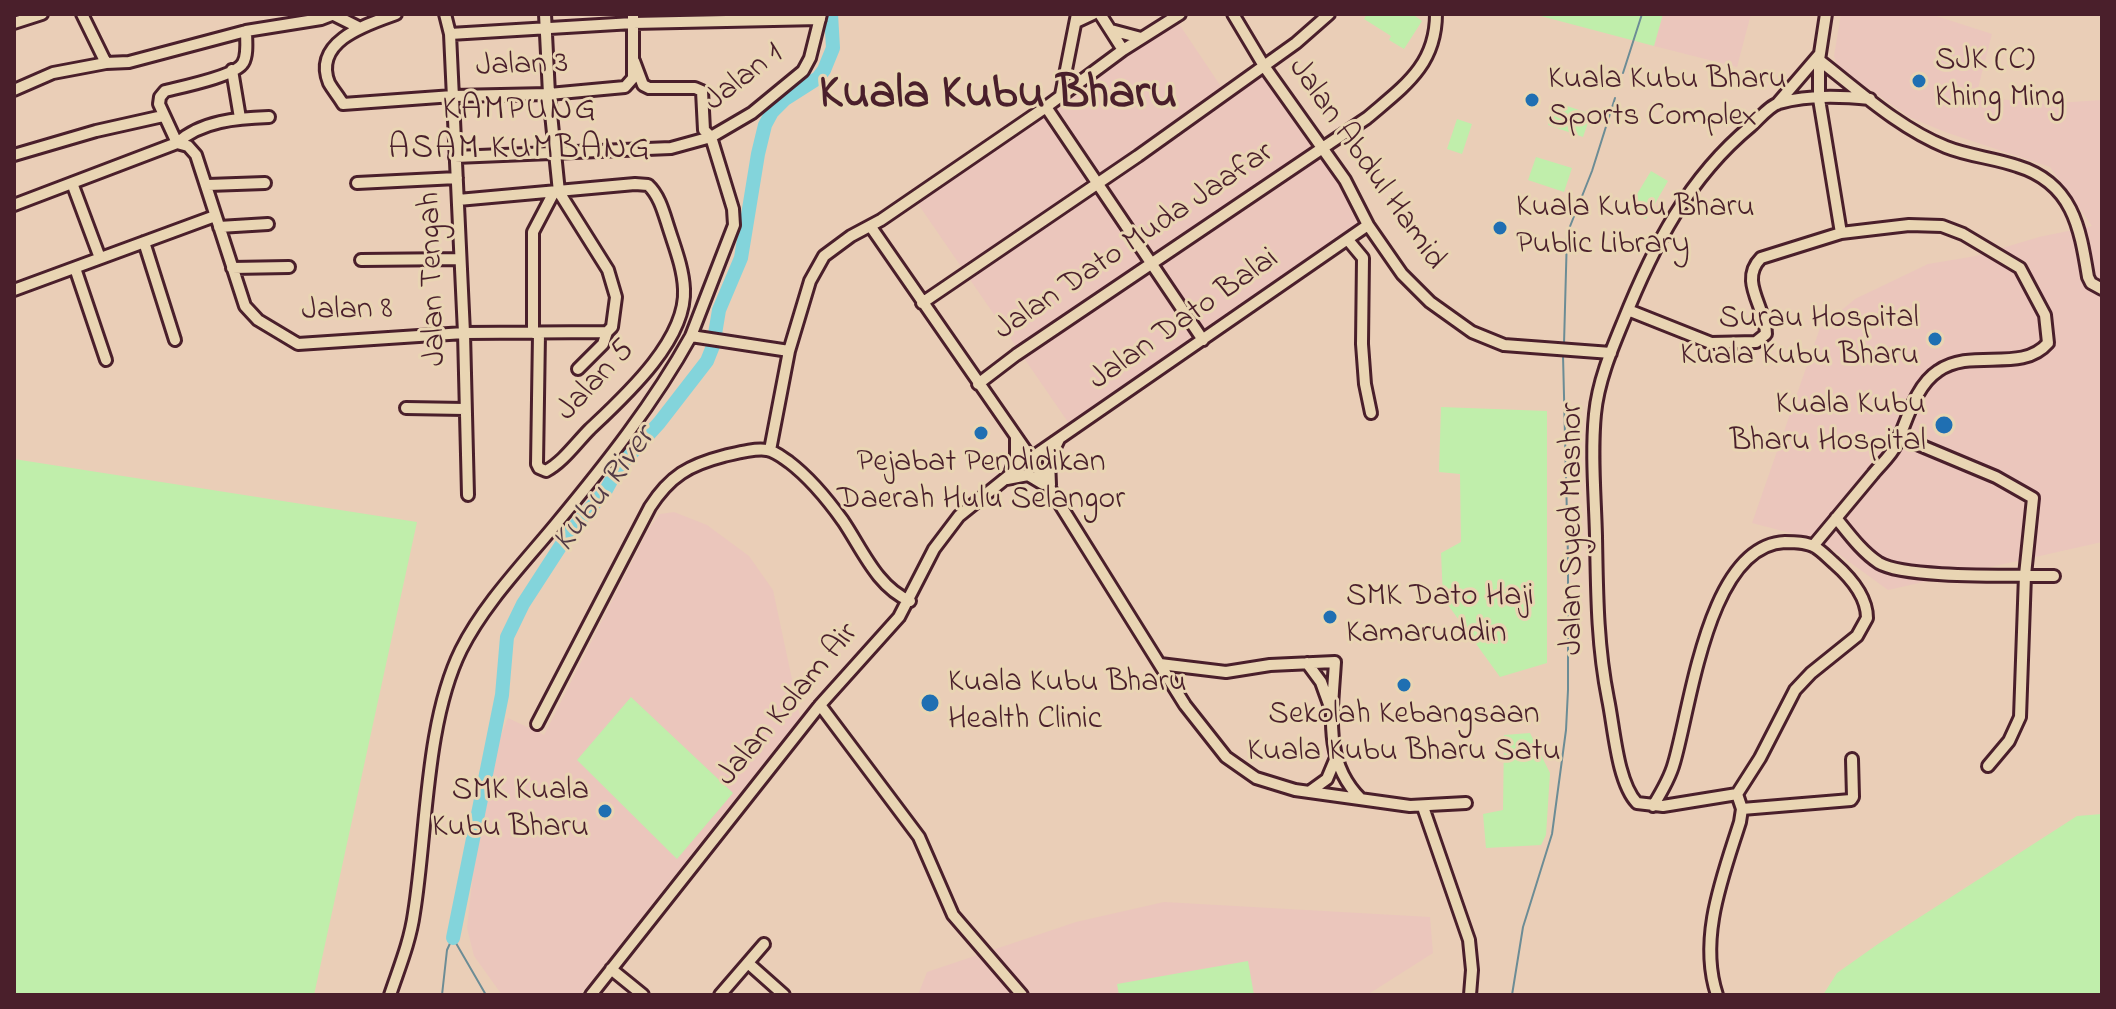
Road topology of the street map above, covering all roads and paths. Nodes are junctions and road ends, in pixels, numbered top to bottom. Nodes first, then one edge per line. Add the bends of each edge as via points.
1 (42, 14) edge
2 (82, 14) edge
3 (334, 14) edge
4 (396, 14) edge
5 (445, 14) edge
6 (545, 14) edge
7 (1093, 14) edge
8 (1100, 14) edge
9 (1180, 14) edge
10 (1233, 14) edge
11 (1329, 14) edge
12 (1436, 14) edge
13 (1826, 14) edge
14 (821, 16) edge
15 (633, 18) edge
16 (1076, 18) edge
17 (14, 23) edge
18 (360, 28) junction
19 (546, 29) junction
20 (1111, 30) junction
21 (246, 31) junction
22 (450, 34) junction
23 (1141, 38) junction
24 (1123, 50) junction
25 (1819, 58) junction
26 (634, 61) junction
27 (106, 63) junction
28 (1264, 66) junction
29 (232, 70) junction
30 (14, 90) edge
31 (549, 94) junction
32 (1061, 95) junction
33 (453, 96) junction
34 (1819, 99) junction
35 (1870, 99) junction
36 (1777, 104) junction
37 (1046, 107) junction
38 (163, 116) junction
39 (269, 117) dead end
40 (240, 118) junction
41 (711, 137) junction
42 (177, 143) junction
43 (1323, 147) junction
44 (555, 154) junction
45 (14, 155) edge
46 (455, 157) junction
47 (457, 178) junction
48 (72, 183) junction
49 (265, 183) dead end
50 (357, 183) dead end
51 (208, 185) junction
52 (1096, 185) junction
53 (556, 192) junction
54 (458, 200) junction
55 (14, 205) edge
56 (217, 222) junction
57 (268, 224) dead end
58 (1368, 225) junction
59 (871, 227) junction
60 (1841, 233) junction
61 (1348, 240) junction
62 (144, 242) junction
63 (100, 258) junction
64 (459, 259) junction
65 (361, 260) dead end
66 (1151, 263) junction
67 (289, 267) dead end
68 (75, 268) junction
69 (232, 268) junction
70 (2102, 289) edge
71 (14, 290) edge
72 (922, 303) junction
73 (1628, 310) junction
74 (607, 332) junction
75 (464, 333) junction
76 (536, 334) junction
77 (691, 336) junction
78 (175, 340) dead end
79 (1203, 340) junction
80 (789, 351) junction
81 (1611, 353) junction
82 (106, 360) dead end
83 (578, 369) dead end
84 (978, 384) junction
85 (406, 408) dead end
86 (465, 409) junction
87 (1371, 413) dead end
88 (1898, 436) junction
89 (1018, 439) junction
90 (1055, 441) junction
91 (770, 450) junction
92 (1031, 458) junction
93 (1010, 473) junction
94 (1000, 481) junction
95 (1051, 490) junction
96 (468, 495) dead end
97 (1836, 518) junction
98 (1813, 546) junction
99 (2025, 575) junction
100 (2054, 576) dead end
101 (910, 601) junction
102 (1307, 663) junction
103 (1160, 664) junction
104 (820, 705) junction
105 (1332, 711) junction
106 (537, 724) dead end
107 (1336, 758) junction
108 (1852, 759) dead end
109 (1988, 766) dead end
110 (1309, 792) junction
111 (1737, 794) junction
112 (1362, 799) junction
113 (1466, 803) dead end
114 (1653, 806) junction
115 (1423, 807) junction
116 (1742, 809) junction
117 (764, 944) dead end
118 (748, 963) junction
119 (611, 969) junction
120 (390, 995) edge
121 (591, 995) edge
122 (643, 995) edge
123 (720, 995) edge
124 (784, 995) edge
125 (1022, 995) edge
126 (1470, 995) edge
127 (1717, 995) edge

1 - 17 street
2 - 27 street
3 - 18 street
3 - 21 street
4 - 18 street, Jalan 3
5 - 22 street, Jalan Tengah
6 - 19 street
7 - 16 street
8 - 20 street
9 - 23 street
10 - 28 street, Jalan Abdul Hamid
11 - 28 street
12 - 43 street, Jalan Dato Muda Jaafar via 1434,42 1414,76 1367,118
13 - 25 street
14 - 15 street
14 - 41 street, Jalan 1 via 803,71 752,113
15 - 19 street
15 - 26 street
16 - 32 street
18 - 33 street, Jalan 3 via 329,55 329,82 343,104
19 - 22 street
19 - 31 street
20 - 23 street
20 - 24 street
21 - 27 street via 129,62
21 - 29 street via 243,63
22 - 33 street, Jalan Tengah
23 - 24 street
24 - 32 street
25 - 34 street
25 - 35 street
25 - 36 street, Jalan Syed Mashor
26 - 31 street, Jalan 3 via 633,78 625,87
26 - 41 street via 649,88 702,91 704,130
27 - 30 street via 53,73
28 - 43 street, Jalan Abdul Hamid
28 - 52 street
29 - 38 street via 165,91 159,100
29 - 40 street
31 - 33 street, Jalan 3
31 - 44 street
32 - 37 street
33 - 46 street, Jalan Tengah
34 - 35 street
34 - 36 street
34 - 60 street
35 - 70 street via 1946,147 2022,167 2045,181 2072,209 2088,277
36 - 73 street, Jalan Syed Mashor via 1695,184 1654,250
37 - 52 street
37 - 59 street
38 - 42 street
38 - 45 street
39 - 40 street
40 - 42 street via 198,129
41 - 44 street, Jalan 1 via 671,148
41 - 77 street via 734,225
42 - 48 street
42 - 51 street via 193,150
43 - 58 street, Jalan Abdul Hamid
43 - 66 street, Jalan Dato Muda Jaafar
44 - 46 street, Jalan 1
44 - 53 street
46 - 47 street, Jalan Tengah
47 - 50 street
47 - 54 street, Jalan Tengah
48 - 55 street
48 - 63 street
49 - 51 street
51 - 56 street
52 - 66 street
52 - 72 street
53 - 54 street, Jalan 5
53 - 74 street via 613,282 614,320
53 - 76 street via 533,232
53 - 76 street, Jalan 5 via 651,187 685,291 673,330 636,386 546,471 537,464
54 - 64 street, Jalan Tengah
56 - 57 street
56 - 62 street
56 - 69 street
58 - 61 street, Jalan Dato Balai
58 - 81 street, Jalan Abdul Hamid via 1402,274 1472,332 1504,345
59 - 72 street
59 - 80 street via 824,256 810,281
60 - 73 street via 1757,261 1752,287 1766,329 1756,342 1711,343
60 - 88 street via 1924,224 1963,234 2020,268 2045,315 2048,343 2039,352 2025,358 1969,358 1936,371
61 - 79 street, Jalan Dato Balai
61 - 87 street via 1363,258 1362,344
62 - 63 street
62 - 78 street
63 - 68 street
64 - 65 street
64 - 75 street, Jalan Tengah
66 - 79 street
66 - 84 street, Jalan Dato Muda Jaafar
67 - 69 street
68 - 71 street
68 - 82 street
69 - 75 street, Jalan 8 via 245,306 298,344
72 - 84 street
73 - 81 street, Jalan Syed Mashor
74 - 76 street, Jalan 8
74 - 83 street via 603,344
75 - 76 street, Jalan 8
75 - 86 street, Jalan Tengah
77 - 80 street
77 - 120 street via 643,412 505,585 461,649 436,734 412,928
79 - 90 street, Jalan Dato Balai
80 - 91 street
81 - 114 street, Jalan Syed Mashor via 1595,414 1597,632 1625,783 1637,803
84 - 89 street
85 - 86 street
86 - 96 street, Jalan Tengah
88 - 97 street via 1890,454
88 - 99 street via 2033,498
89 - 90 street
89 - 92 street
89 - 93 street
90 - 92 street, Jalan Dato Balai
90 - 95 street via 1049,460
91 - 101 street via 799,470 833,508 888,588
91 - 106 street via 697,464 663,487
92 - 93 street, Jalan Kolam Air
92 - 95 street
93 - 94 street, Jalan Kolam Air
94 - 95 street via 1034,476
94 - 101 street, Jalan Kolam Air via 947,530
95 - 103 street
97 - 98 street
97 - 99 street via 1868,554 1888,567
98 - 111 street via 1851,581 1867,618 1857,636 1795,690
98 - 114 street via 1772,542 1747,559 1723,593 1706,630 1674,766
99 - 100 street
99 - 109 street via 2020,717
101 - 104 street, Jalan Kolam Air
102 - 103 street via 1226,672
102 - 105 street
102 - 105 street via 1335,662
103 - 110 street via 1226,757 1256,778
104 - 119 street, Jalan Kolam Air
104 - 125 street via 919,837 959,924
105 - 107 street
107 - 110 street via 1327,779
107 - 112 street via 1342,777
108 - 116 street via 1851,800
110 - 112 street
111 - 114 street
111 - 116 street
112 - 115 street
113 - 115 street
115 - 126 street via 1466,926
116 - 127 street via 1712,923
117 - 118 street
118 - 123 street
118 - 124 street
119 - 121 street, Jalan Kolam Air
119 - 122 street

